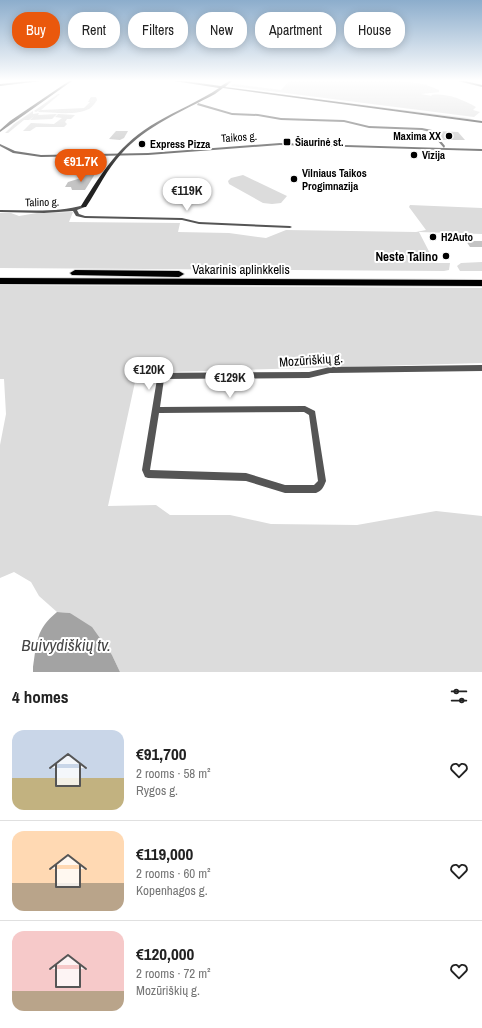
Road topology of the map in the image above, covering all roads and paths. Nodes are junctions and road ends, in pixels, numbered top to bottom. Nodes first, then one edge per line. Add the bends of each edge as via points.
1 (25, 112) edge
2 (178, 112) edge
3 (226, 112) edge
4 (424, 112) edge
5 (482, 120) edge
6 (0, 131) edge
7 (0, 145) edge
8 (444, 147) dead end
9 (482, 150) edge
10 (118, 155) junction
11 (84, 206) joint
12 (75, 210) junction
13 (0, 211) edge
14 (290, 227) dead end
15 (0, 273) edge
16 (482, 276) edge
17 (0, 280) edge
18 (482, 283) edge
19 (482, 368) edge
20 (142, 376) dead end
21 (161, 376) junction
22 (156, 410) junction

1 - 6 street
2 - 10 main road via 148,129
3 - 8 street via 281,119 344,121 368,127 422,129 430,131
4 - 5 main road
7 - 10 street, Taikos g. via 14,152 29,155
9 - 10 street, Taikos g. via 280,144
10 - 11 main road
11 - 12 street, Talino g.
12 - 13 street, Talino g.
12 - 14 street via 78,215 85,218 182,219 199,223
15 - 16 highway, Vakarinis aplinkkelis
17 - 18 highway, Vakarinis aplinkkelis
19 - 21 street, Mozūriškių g. via 330,370 309,375
20 - 21 street, Mozūriškių g.
21 - 22 street
22 - 22 street via 146,470 148,474 246,477 285,489 316,489 320,485 322,480 312,413 308,410

